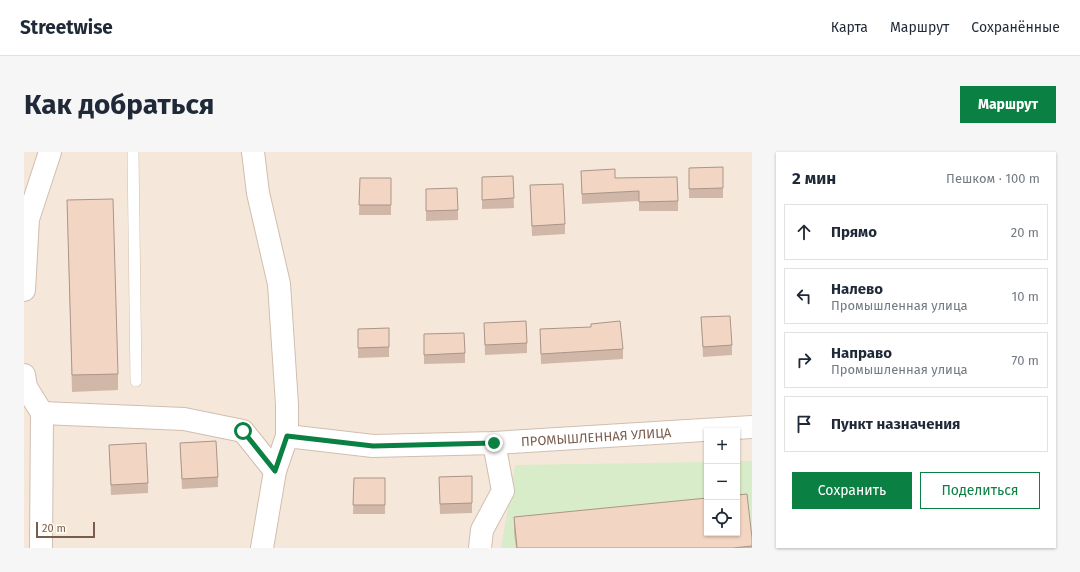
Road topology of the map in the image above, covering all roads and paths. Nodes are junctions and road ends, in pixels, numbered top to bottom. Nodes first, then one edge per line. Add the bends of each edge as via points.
1 (133, 152) edge
2 (252, 152) edge
3 (55, 153) edge
4 (24, 290) edge
5 (24, 375) edge
6 (136, 381) dead end
7 (42, 413) junction
8 (752, 427) edge
9 (287, 436) junction
10 (494, 443) junction
11 (275, 471) junction
12 (41, 548) edge
13 (262, 548) edge
14 (480, 548) edge

1 - 6 lane
2 - 9 street via 258,193 279,284 288,405
3 - 4 street via 28,219
5 - 7 street via 26,387
7 - 11 street via 184,419 243,431
7 - 12 street
8 - 10 street, ПРОМЫШЛЕННАЯ УЛИЦА
9 - 10 street, ПРОМЫШЛЕННАЯ УЛИЦА via 373,446
9 - 11 street
10 - 14 street via 503,491 482,530
11 - 13 street

